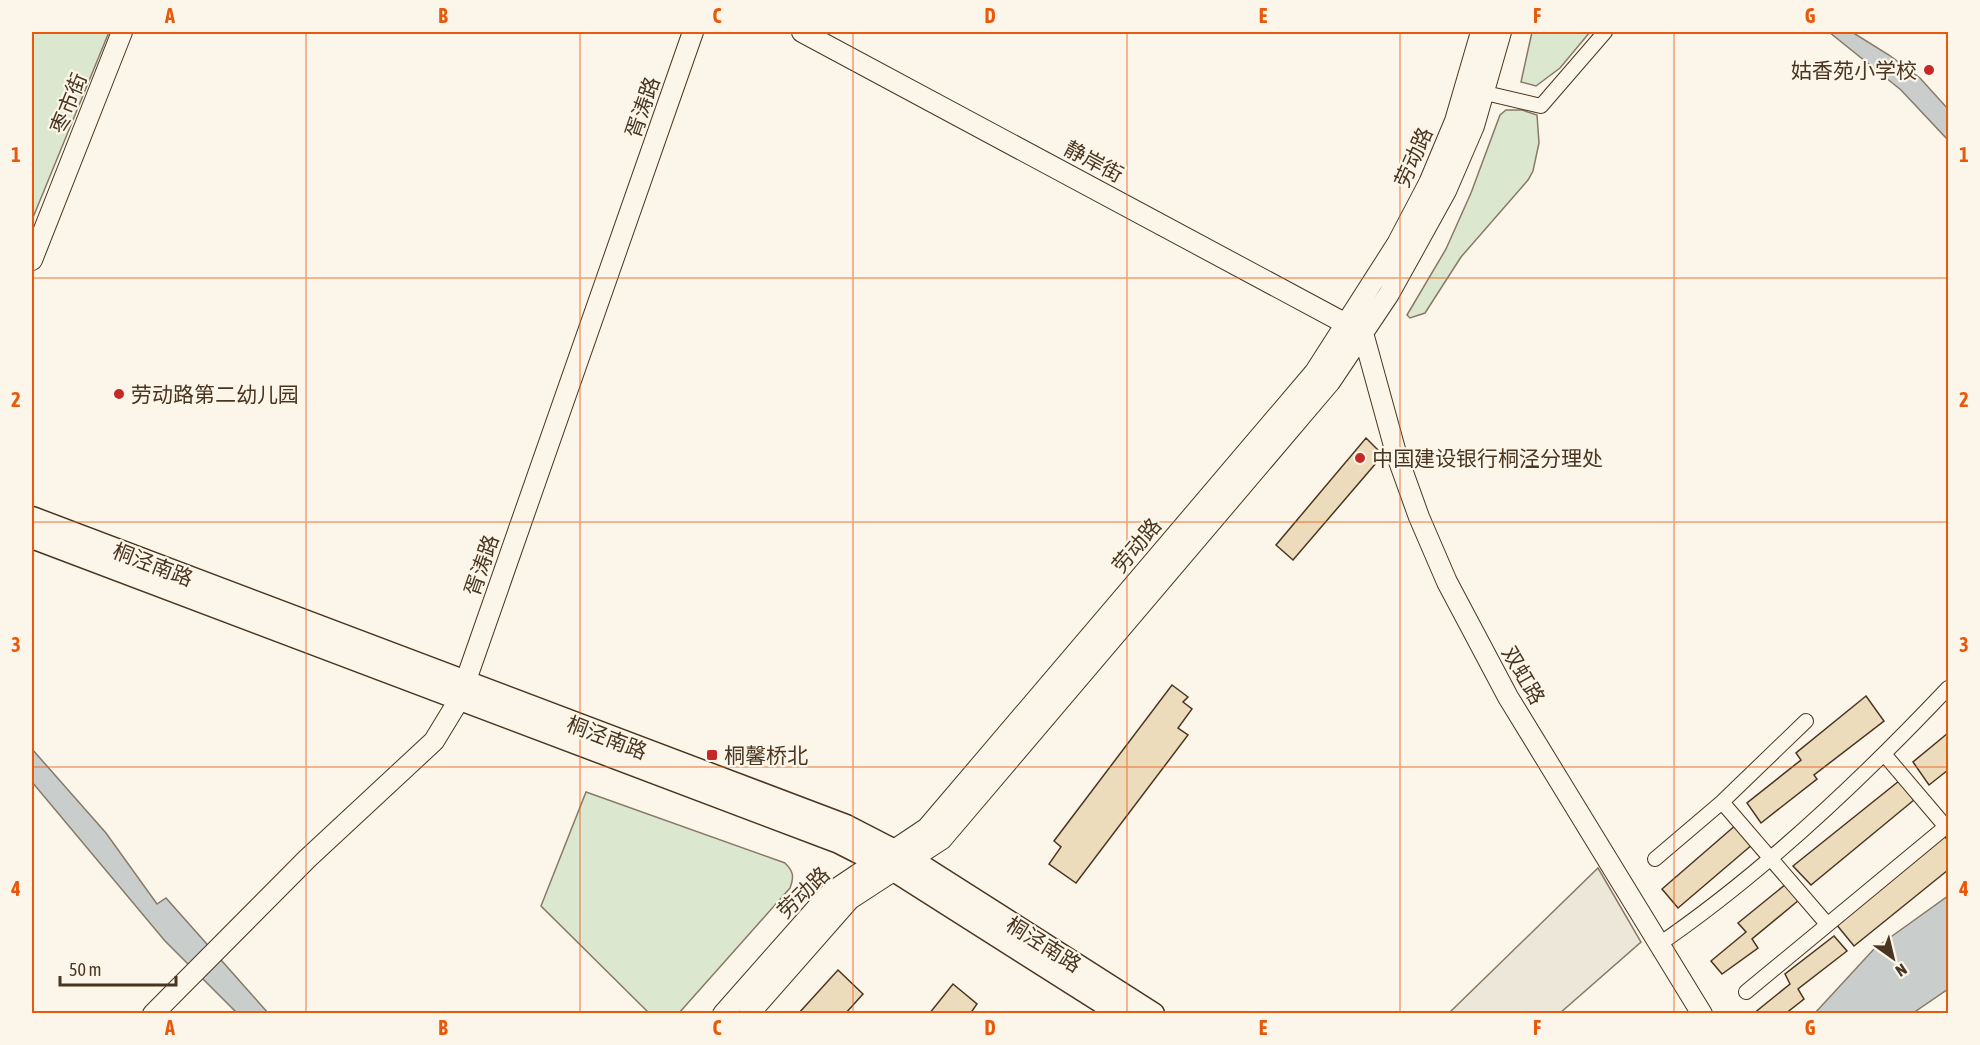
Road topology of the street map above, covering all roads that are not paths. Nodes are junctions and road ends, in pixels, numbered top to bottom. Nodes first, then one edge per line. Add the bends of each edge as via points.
1 (122, 32) edge
2 (693, 32) edge
3 (802, 32) edge
4 (1481, 32) edge
5 (1501, 32) edge
6 (1605, 32) edge
7 (1475, 90) junction
8 (32, 260) edge
9 (1355, 328) junction
10 (32, 518) edge
11 (32, 537) edge
12 (1948, 688) edge
13 (462, 692) junction
14 (1806, 721) dead end
15 (1884, 754) junction
16 (1722, 802) junction
17 (1947, 826) edge
18 (1770, 856) junction
19 (1655, 859) dead end
20 (894, 860) junction
21 (1827, 924) junction
22 (1658, 945) junction
23 (1746, 992) dead end
24 (153, 1014) edge
25 (723, 1014) edge
26 (748, 1014) edge
27 (1121, 1014) edge
28 (1153, 1014) edge
29 (1702, 1014) edge

1 - 8 street, 枣市街
2 - 13 street, 胥涛路
3 - 9 street, 静岸街
4 - 7 street, 劳动路
5 - 7 street, 劳动路
6 - 7 street via 1541,106
7 - 9 street, 劳动路 via 1474,126 1446,190 1413,253
9 - 20 street, 劳动路 via 1316,399 942,839
9 - 22 street, 双虹路 via 1419,517 1447,582 1508,697
10 - 13 main road, 桐泾南路
11 - 13 main road, 桐泾南路
12 - 15 street
13 - 20 main road, 桐泾南路 via 846,826
13 - 24 street, 胥涛路 via 434,741 307,859
14 - 16 street
15 - 17 street
15 - 18 street
16 - 18 street
16 - 19 street
17 - 21 street
18 - 21 street
18 - 22 street
20 - 25 street, 劳动路 via 830,893
20 - 26 street, 劳动路 via 850,899
20 - 27 main road, 桐泾南路
20 - 28 main road, 桐泾南路
21 - 23 street
22 - 29 street, 双虹路

